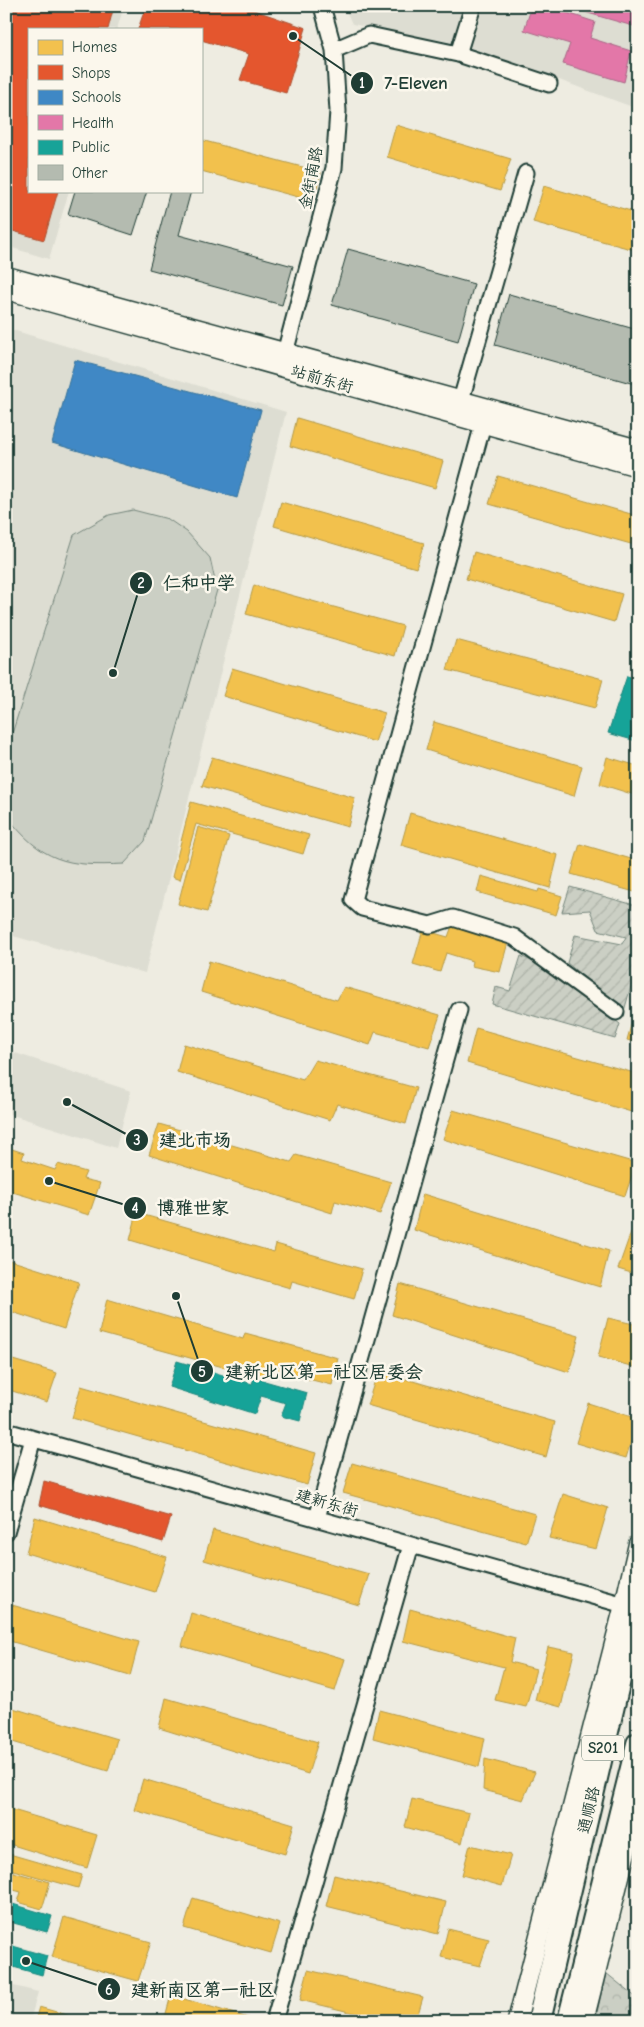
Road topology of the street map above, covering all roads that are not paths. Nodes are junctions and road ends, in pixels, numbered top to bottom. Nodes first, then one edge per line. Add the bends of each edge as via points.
1 (322, 6) edge
2 (472, 6) edge
3 (334, 50) junction
4 (458, 54) junction
5 (549, 84) dead end
6 (526, 173) dead end
7 (6, 276) edge
8 (6, 290) edge
9 (285, 353) junction
10 (461, 400) junction
11 (488, 407) junction
12 (483, 425) junction
13 (638, 449) edge
14 (638, 467) edge
15 (459, 1010) dead end
16 (616, 1012) dead end
17 (6, 1431) edge
18 (34, 1439) junction
19 (317, 1518) junction
20 (6, 1532) edge
21 (638, 1544) edge
22 (411, 1545) junction
23 (634, 1605) edge
24 (638, 1744) edge
25 (638, 1804) edge
26 (274, 2021) edge
27 (517, 2021) edge
28 (539, 2021) edge
29 (569, 2021) edge
30 (584, 2021) edge

1 - 3 street, 金街南路
2 - 4 street
3 - 4 street via 369,35
3 - 9 street, 金街南路 via 338,111 334,168
4 - 5 street
6 - 10 street
7 - 9 street, 站前东街
8 - 12 street, 站前东街
9 - 10 street, 站前东街
10 - 11 street, 站前东街
11 - 12 street
11 - 13 street, 站前东街
12 - 14 street, 站前东街
12 - 16 street via 353,900 362,908 430,924 453,918 514,936
15 - 19 street
17 - 18 street, 建新东街
18 - 19 street, 建新东街
18 - 20 street
19 - 22 street, 建新东街
21 - 23 street
22 - 23 street, 建新东街
22 - 26 street
23 - 27 street
23 - 28 main road, 通顺路 / S201
24 - 29 main road, 通顺路 / S201
25 - 30 street

